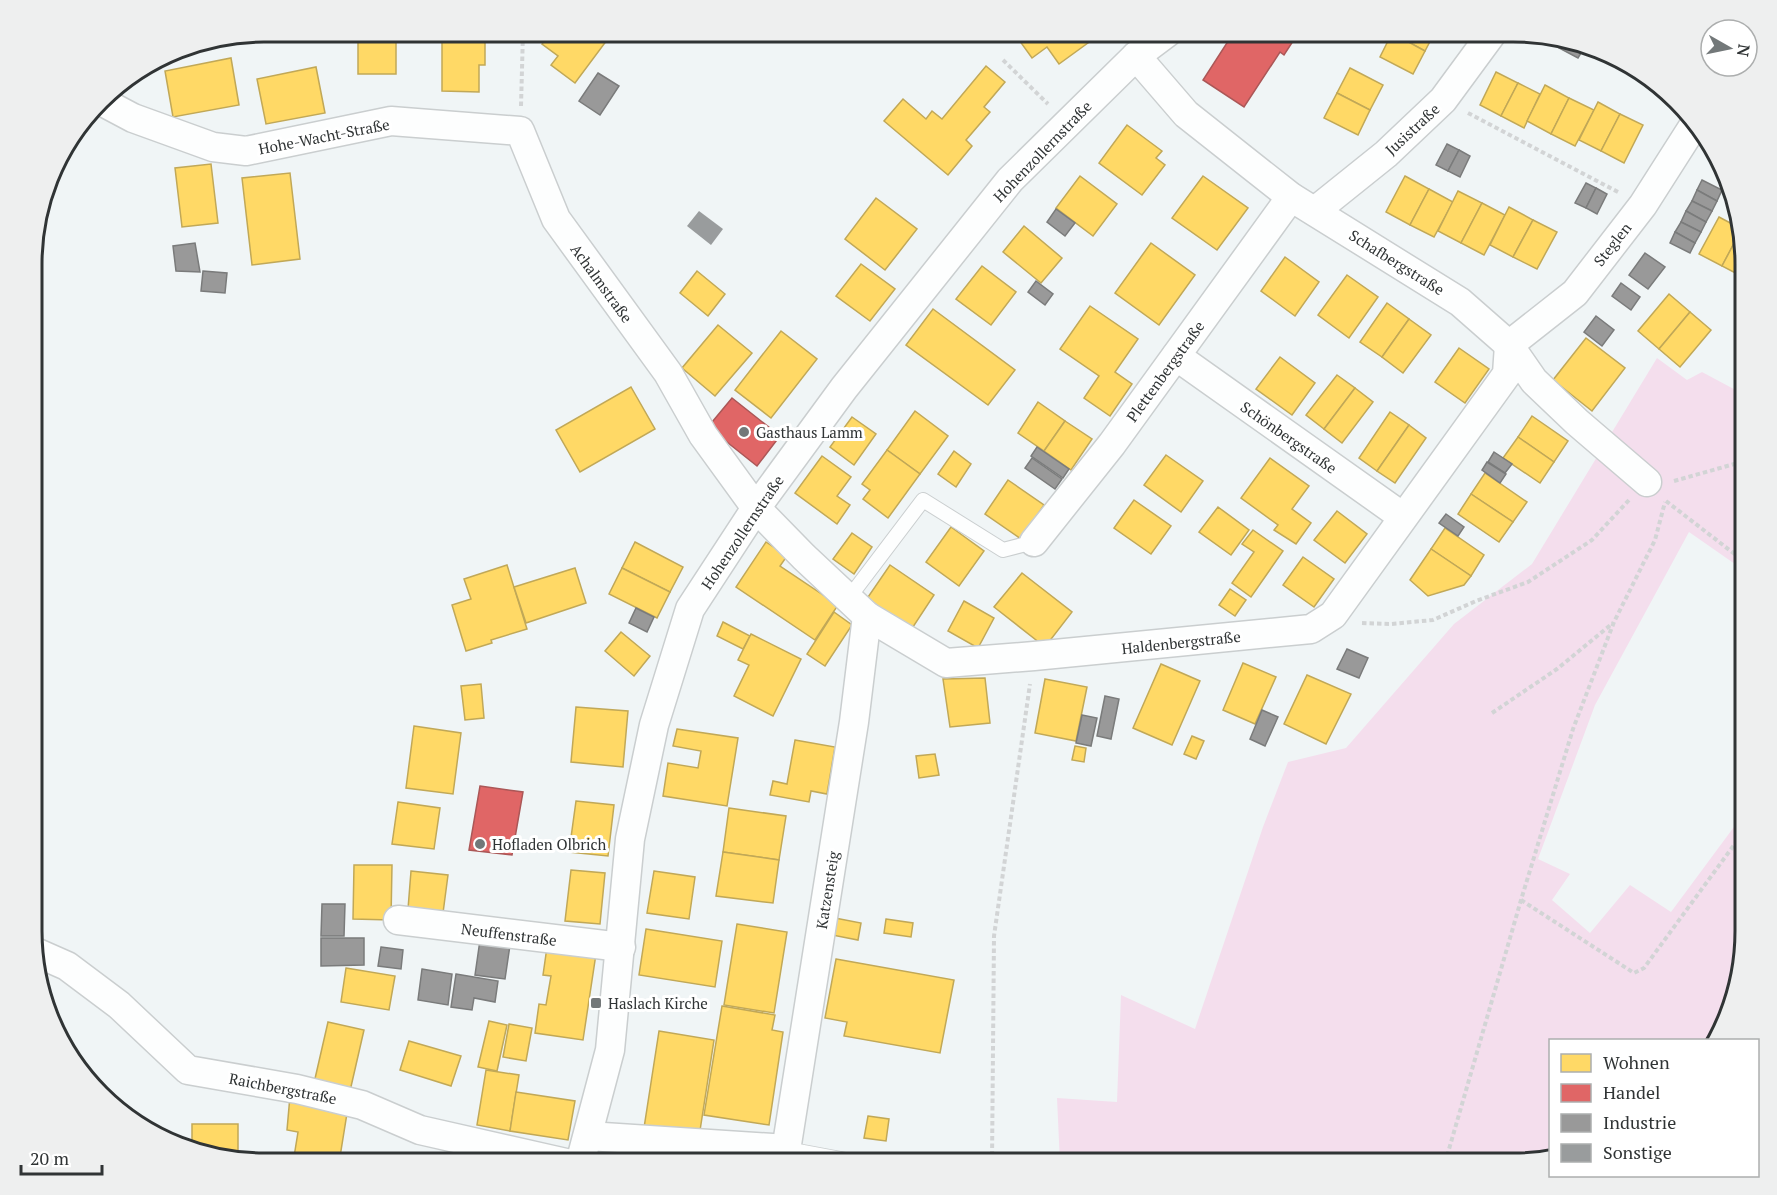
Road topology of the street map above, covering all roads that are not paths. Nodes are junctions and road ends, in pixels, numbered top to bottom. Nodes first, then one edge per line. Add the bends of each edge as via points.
1 (1155, 42) edge
2 (1486, 42) edge
3 (1136, 56) junction
4 (109, 105) edge
5 (1690, 130) edge
6 (520, 131) joint
7 (1291, 197) junction
8 (1315, 211) junction
9 (1509, 345) junction
10 (1176, 356) junction
11 (1649, 492) road end
12 (756, 508) junction
13 (1403, 517) junction
14 (1034, 542) joint
15 (857, 607) junction
16 (398, 920) dead end
17 (621, 947) junction
18 (43, 956) edge
19 (588, 1136) junction
20 (522, 1153) edge
21 (583, 1153) edge
22 (755, 1153) edge
23 (785, 1153) edge

1 - 3 street, Hohenzollernstraße
2 - 8 street, Jusistraße via 1443,100 1386,154
3 - 7 street, Schafbergstraße via 1186,114
3 - 12 street, Hohenzollernstraße via 1010,180 844,388
4 - 6 street, Hohe-Wacht-Straße via 213,147 246,151 391,121
5 - 9 street, Steglen via 1643,205 1575,293
6 - 12 street, Achalmstraße via 556,219 668,373 703,435
7 - 8 street, Schafbergstraße
7 - 10 street, Plettenbergstraße
8 - 9 street, Schafbergstraße via 1460,302
9 - 11 street, Schafbergstraße via 1534,381
9 - 13 street, Haldenbergstraße via 1507,374
10 - 13 street, Schönbergstraße
10 - 14 street, Plettenbergstraße
12 - 15 street, Haldenbergstraße
12 - 17 street, Hohenzollernstraße via 690,609 654,725 630,838
13 - 15 street, Haldenbergstraße via 1333,615 1311,630 946,663
14 - 15 lane via 1003,550 923,500
15 - 23 street, Katzensteig via 854,722
16 - 17 street, Neuffenstraße
17 - 19 street, Hohenzollernstraße via 610,1050
18 - 20 street, Raichbergstraße via 67,966 119,1005 188,1070 362,1105 420,1130
19 - 21 street, Hohenzollernstraße
19 - 22 street

